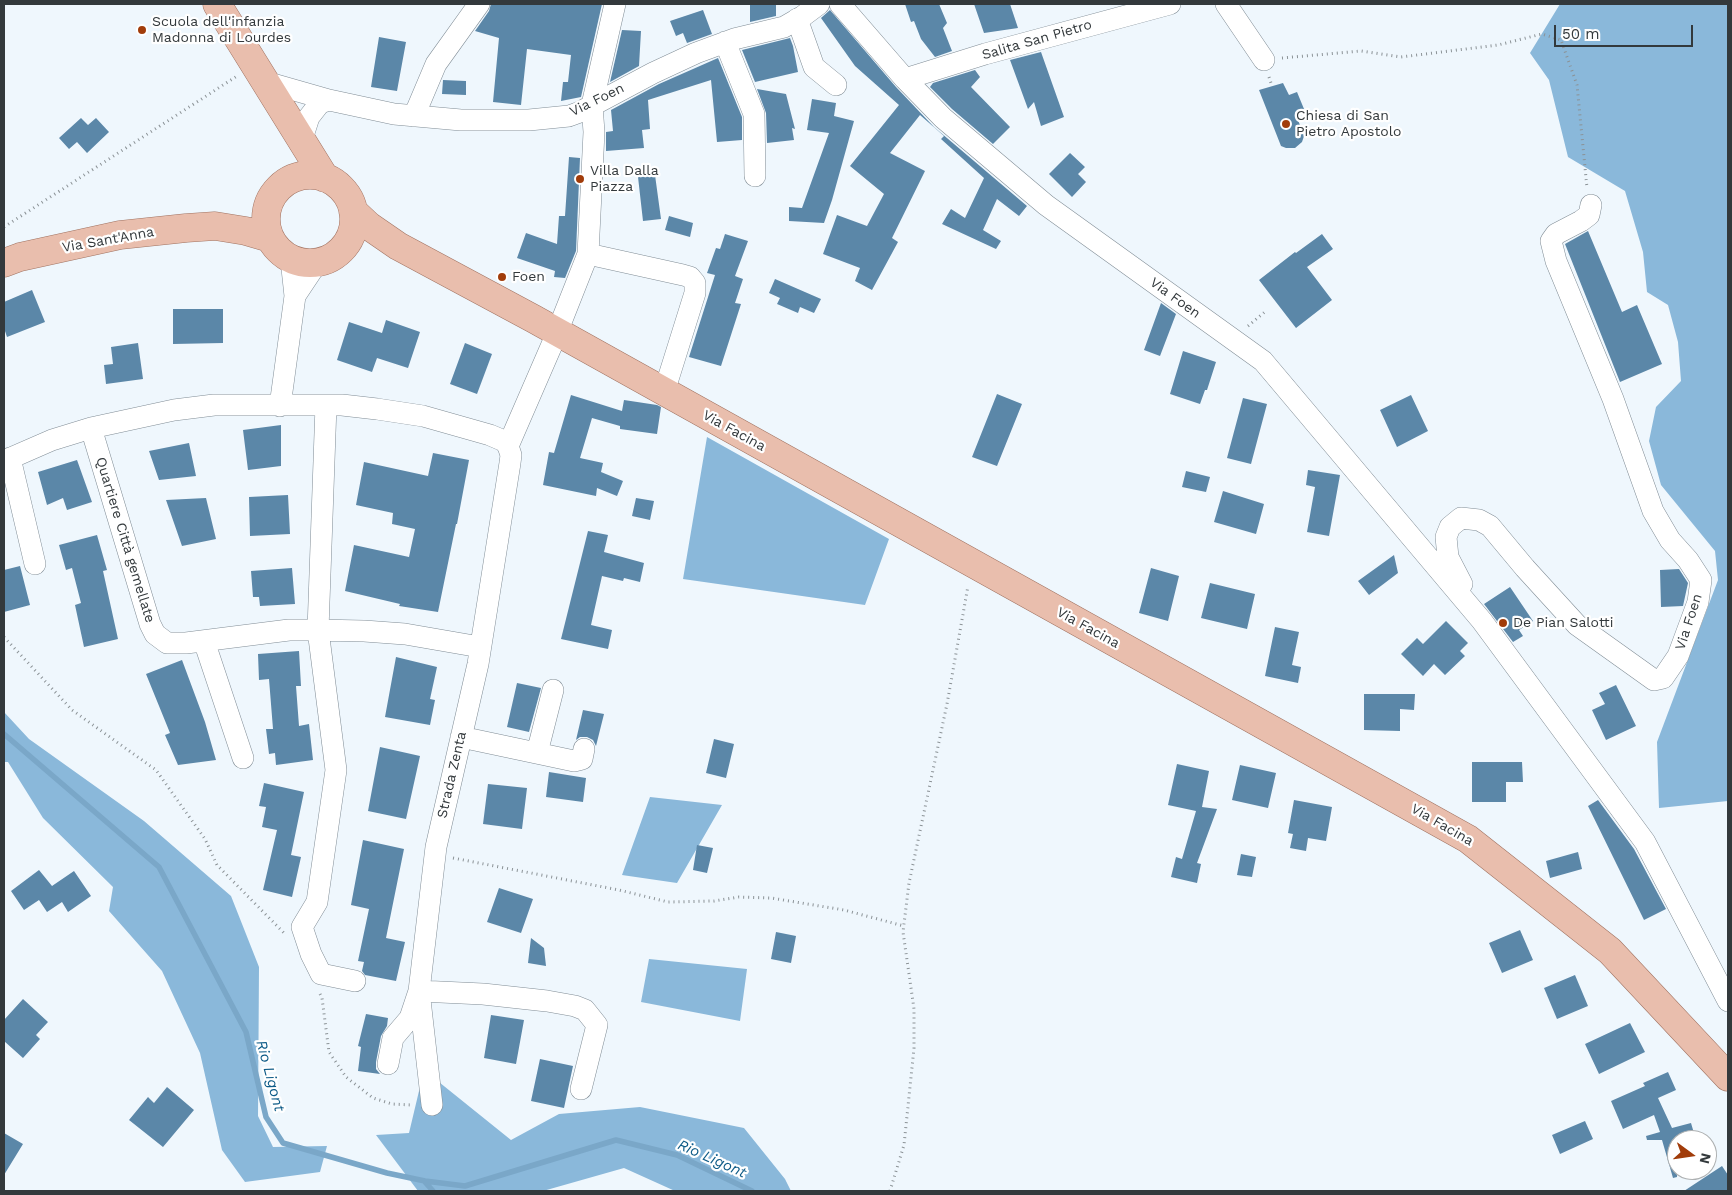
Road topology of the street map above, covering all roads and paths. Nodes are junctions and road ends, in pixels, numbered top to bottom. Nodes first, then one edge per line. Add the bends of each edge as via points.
1 (217, 4) edge
2 (479, 4) edge
3 (615, 4) edge
4 (819, 4) edge
5 (840, 4) edge
6 (1170, 4) edge
7 (1226, 4) edge
8 (797, 19) junction
9 (725, 42) junction
10 (1264, 60) joint
11 (905, 79) junction
12 (266, 82) junction
13 (836, 85) dead end
14 (329, 100) junction
15 (592, 104) junction
16 (414, 116) junction
17 (302, 139) junction
18 (755, 176) dead end
19 (325, 178) junction
20 (288, 181) junction
21 (269, 203) junction
22 (1591, 204) joint
23 (354, 212) junction
24 (214, 226) junction
25 (4, 227) edge
26 (270, 238) junction
27 (348, 241) junction
28 (398, 246) junction
29 (588, 254) junction
30 (291, 259) junction
31 (4, 263) edge
32 (317, 263) junction
33 (294, 296) junction
34 (1266, 311) dead end
35 (1246, 328) dead end
36 (557, 332) junction
37 (664, 392) junction
38 (326, 405) junction
39 (280, 406) junction
40 (91, 428) junction
41 (508, 446) junction
42 (7, 459) edge
43 (972, 563) junction
44 (35, 564) dead end
45 (1482, 621) junction
46 (318, 630) junction
47 (4, 637) edge
48 (204, 641) junction
49 (480, 647) junction
50 (553, 690) dead end
51 (461, 737) junction
52 (584, 749) dead end
53 (537, 754) junction
54 (243, 758) dead end
55 (435, 855) junction
56 (904, 926) junction
57 (296, 934) junction
58 (355, 981) dead end
59 (318, 990) dead end
60 (418, 991) junction
61 (1727, 995) edge
62 (388, 1064) dead end
63 (1728, 1078) edge
64 (581, 1089) dead end
65 (432, 1106) joint
66 (890, 1191) edge

1 - 12 main road
2 - 16 street via 436,64
3 - 15 street
4 - 8 street, Via Foen
5 - 11 street, Via Foen
6 - 11 street, Salita San Pietro
7 - 10 street
8 - 9 street, Via Foen via 784,27
8 - 13 street via 814,67
9 - 15 street, Via Foen
9 - 18 street via 754,114
10 - 22 path via 1361,51 1401,56 1498,45 1542,34 1561,40 1577,85
11 - 45 street, Via Foen via 943,118 1046,205 1263,361
12 - 14 street, Via Foen
12 - 17 main road
12 - 20 main road via 289,135
12 - 25 path
14 - 16 street, Via Foen
14 - 17 street via 320,103 309,117
15 - 16 street, Via Foen via 568,116 529,120
15 - 29 street via 594,132
17 - 19 main road
19 - 20 main road via 300,176
19 - 23 main road via 339,186
20 - 21 main road
21 - 24 main road, Via Sant'Anna
21 - 26 main road via 266,215
22 - 45 street, Via Foen via 1589,214 1581,221 1556,234 1551,241 1554,254 1614,399 1653,511 1670,540 1701,580 1698,602 1678,656 1664,678 1654,680 1577,625 1490,526 1479,520 1461,518 1450,527 1446,537 1448,557
23 - 27 main road
23 - 28 main road, Via Facina
24 - 26 main road, Via Sant'Anna via 246,230
24 - 31 main road, Via Sant'Anna via 120,235
26 - 30 main road
27 - 28 main road, Via Facina
27 - 32 main road via 335,255
28 - 36 main road, Via Facina
29 - 36 street
29 - 37 street via 683,275 695,282 695,293
30 - 32 main road
30 - 33 street
32 - 33 street
33 - 39 street
34 - 35 path
36 - 37 main road, Via Facina
36 - 41 street
37 - 43 main road, Via Facina
38 - 39 street
38 - 41 street via 423,416 490,435
38 - 46 street
39 - 40 street via 214,405
40 - 42 street
40 - 48 street, Quartiere Città gemellate via 155,634 167,643
41 - 49 street, Strada Zenta via 510,463
42 - 44 street
43 - 56 path via 947,704 909,883
43 - 63 main road, Via Facina via 1468,839 1610,951
45 - 61 street, Via Foen via 1645,842
46 - 48 street, Quartiere Città gemellate via 289,630
46 - 49 street, Quartiere Città gemellate via 405,634
46 - 57 street via 336,770 316,902
47 - 57 path via 72,710 156,770 205,839 217,865
48 - 54 street
49 - 51 street, Strada Zenta
50 - 53 street
51 - 53 street
51 - 55 street, Strada Zenta
52 - 53 street via 582,759 574,761
55 - 56 path via 668,902 771,898 844,910
55 - 60 street, Strada Zenta
56 - 66 path via 914,1009 914,1048 904,1146
57 - 58 street via 321,974
59 - 65 path via 322,998 329,1052 346,1077 374,1098 392,1104
60 - 62 street via 410,1018 392,1038
60 - 64 street via 547,1001 585,1010 597,1025
60 - 65 street, Strada Zenta

